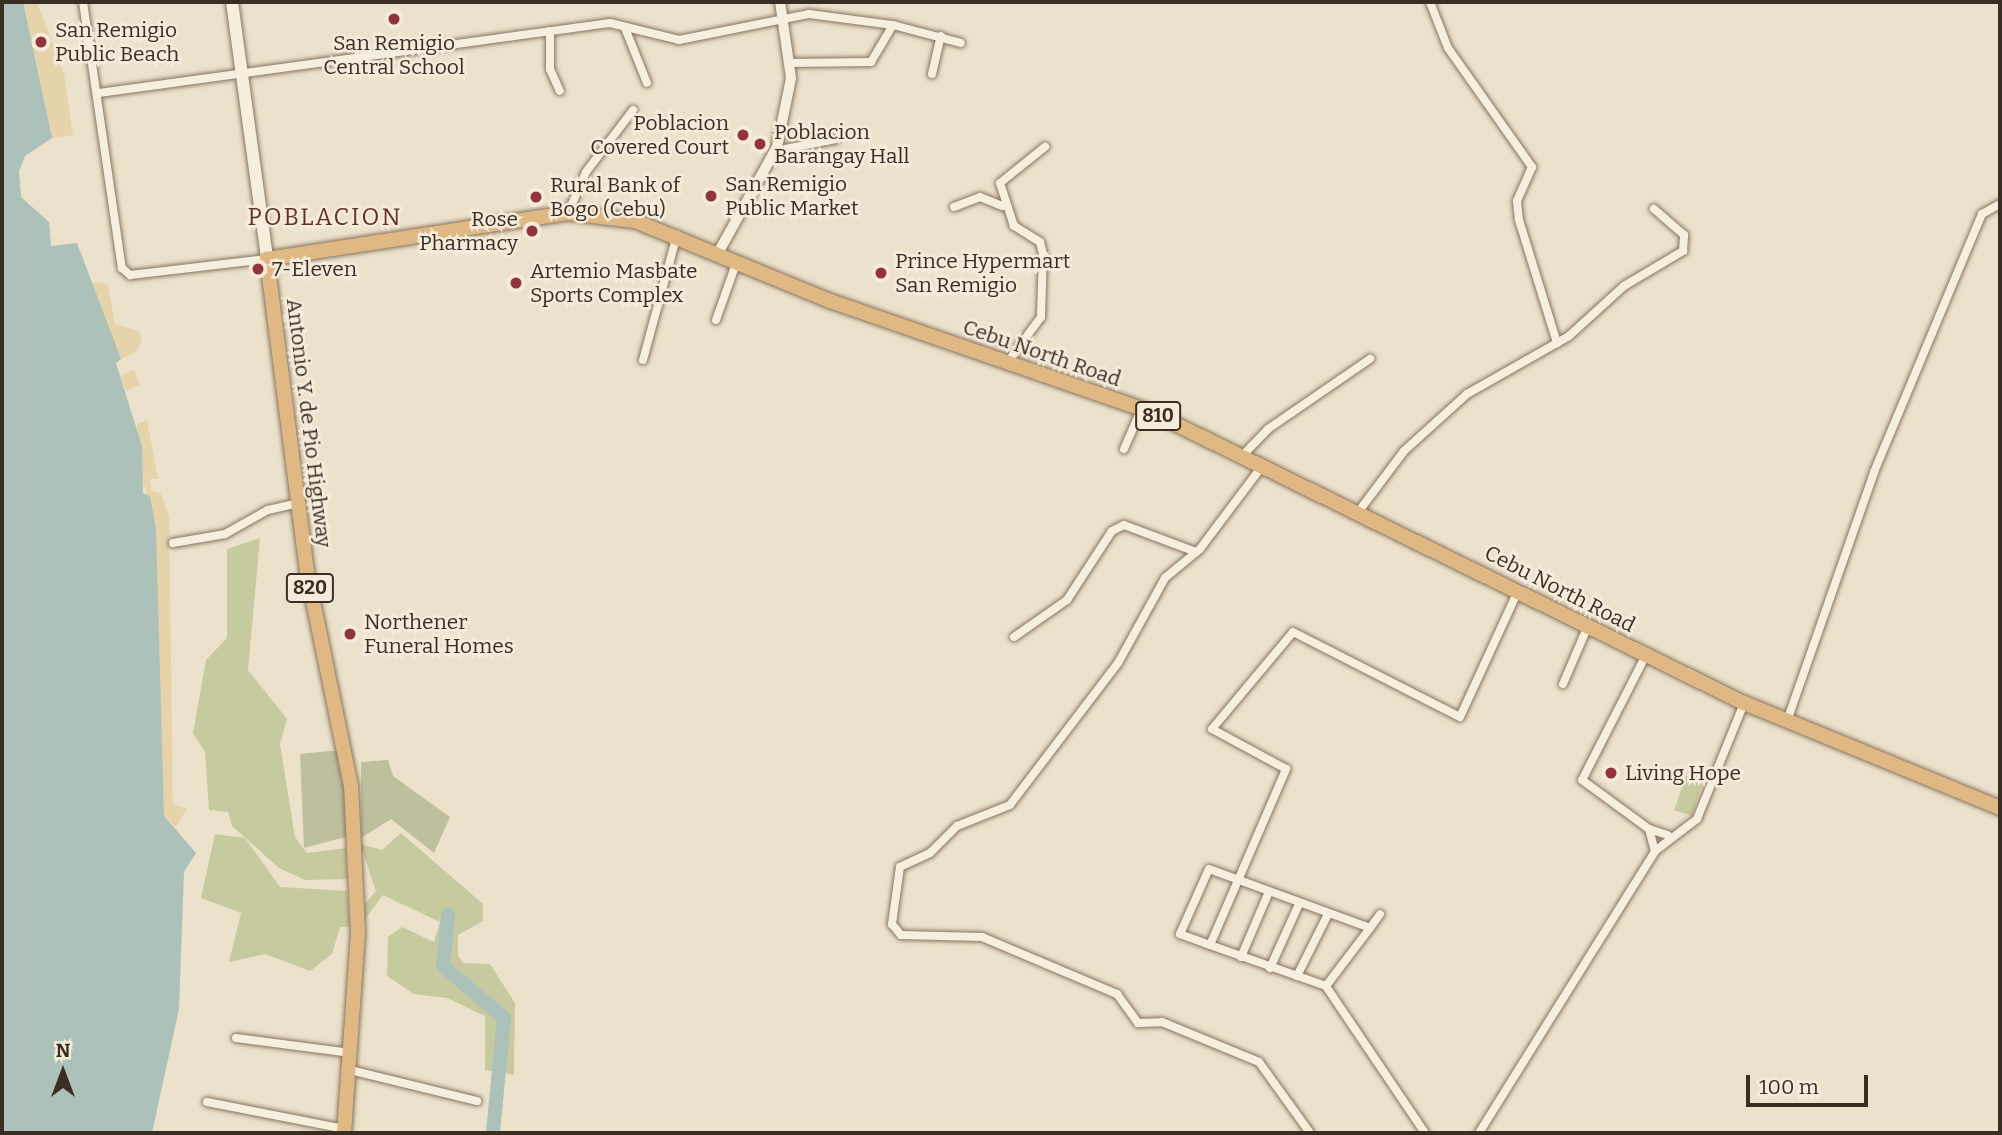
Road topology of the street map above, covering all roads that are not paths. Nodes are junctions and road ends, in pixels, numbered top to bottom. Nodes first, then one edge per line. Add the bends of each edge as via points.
1 (83, 2) edge
2 (232, 2) edge
3 (780, 2) edge
4 (1430, 2) edge
5 (782, 17) junction
6 (892, 24) junction
7 (625, 28) junction
8 (550, 30) junction
9 (941, 36) junction
10 (961, 43) dead end
11 (789, 63) junction
12 (932, 74) dead end
13 (243, 75) junction
14 (648, 82) dead end
15 (560, 91) dead end
16 (99, 93) junction
17 (633, 110) dead end
18 (835, 139) dead end
19 (1045, 147) dead end
20 (775, 151) junction
21 (2000, 204) edge
22 (954, 207) dead end
23 (1003, 207) junction
24 (1654, 209) dead end
25 (568, 213) junction
26 (677, 235) junction
27 (718, 253) junction
28 (267, 259) junction
29 (737, 261) junction
30 (716, 320) dead end
31 (1557, 343) junction
32 (1370, 359) dead end
33 (643, 360) dead end
34 (1007, 363) junction
35 (1141, 410) junction
36 (1124, 449) dead end
37 (1243, 456) junction
38 (1263, 465) junction
39 (298, 503) junction
40 (1359, 511) junction
41 (173, 543) dead end
42 (1196, 552) junction
43 (1518, 591) junction
44 (1588, 626) junction
45 (1014, 637) dead end
46 (1645, 657) junction
47 (1563, 684) dead end
48 (1744, 704) junction
49 (1787, 722) junction
50 (2000, 807) edge
51 (1649, 829) junction
52 (1668, 835) junction
53 (1655, 851) junction
54 (1236, 882) junction
55 (1268, 894) junction
56 (1299, 904) junction
57 (1381, 914) dead end
58 (1327, 916) junction
59 (1370, 928) junction
60 (1210, 945) junction
61 (1241, 957) junction
62 (1270, 968) junction
63 (1297, 976) junction
64 (1326, 986) junction
65 (236, 1038) dead end
66 (352, 1053) junction
67 (349, 1070) junction
68 (477, 1101) dead end
69 (207, 1102) dead end
70 (344, 1131) edge
71 (1310, 1133) edge
72 (1425, 1133) edge
73 (1479, 1133) edge

1 - 16 street
2 - 13 main road
3 - 5 street
4 - 31 street via 1448,48 1532,167 1517,201 1519,220
5 - 6 street
5 - 7 street via 679,40
5 - 11 street
6 - 9 street
6 - 11 street via 871,62
7 - 8 street via 610,23
7 - 14 street
8 - 13 street
8 - 15 street via 550,69
9 - 10 street
9 - 12 street
11 - 20 street
13 - 16 street
13 - 28 main road
16 - 28 street via 110,217 122,268 130,275
17 - 25 street via 586,172
18 - 20 street
19 - 23 street via 1000,183
20 - 27 street
21 - 49 street via 1982,214 1874,472
22 - 23 street via 980,197
23 - 34 street via 1014,226 1040,242 1044,282 1041,317
24 - 31 street via 1684,235 1684,251 1624,286
25 - 26 highway, Cebu North Road / 810 via 635,221
25 - 28 highway, Cebu North Road / 810
26 - 27 highway, Cebu North Road / 810
26 - 33 street
27 - 29 highway, Cebu North Road / 810
28 - 39 highway, Antonio Y. de Pio Highway / 820
29 - 30 street
29 - 34 highway, Cebu North Road / 810
31 - 40 street via 1467,394 1404,451
32 - 37 street via 1268,429
34 - 35 highway, Cebu North Road / 810
35 - 36 street
35 - 37 highway, Cebu North Road / 810
37 - 38 highway, Cebu North Road / 810
38 - 40 highway, Cebu North Road / 810
38 - 42 street
39 - 41 street via 268,510 225,534
39 - 66 highway, Antonio Y. de Pio Highway / 820 via 348,755 358,924
40 - 43 highway, Cebu North Road / 810
42 - 45 street via 1124,525 1112,531 1067,600
42 - 71 street via 1165,578 1118,663 1010,805 957,826 930,853 900,867 892,924 901,935 982,936 1117,994 1138,1023 1161,1022 1259,1062
43 - 44 highway, Cebu North Road / 810
43 - 54 street via 1460,717 1303,635 1285,634 1212,729 1286,766
44 - 46 highway, Cebu North Road / 810
44 - 47 street
46 - 48 highway, Cebu North Road / 810
46 - 51 street via 1582,780
48 - 49 highway, Cebu North Road / 810
48 - 52 street via 1697,818
49 - 50 highway, Cebu North Road / 810
51 - 52 street
51 - 53 street
52 - 53 street
53 - 73 street
54 - 55 street
54 - 60 street
54 - 60 street via 1209,869 1184,921 1180,934
55 - 56 street
55 - 61 street
56 - 58 street
56 - 62 street
57 - 59 street
58 - 59 street
58 - 63 street
59 - 64 street
60 - 61 street
61 - 62 street
62 - 63 street
63 - 64 street
64 - 72 street
65 - 66 street
66 - 67 highway, Antonio Y. de Pio Highway / 820
67 - 68 street
67 - 70 highway, Antonio Y. de Pio Highway / 820
69 - 70 street

